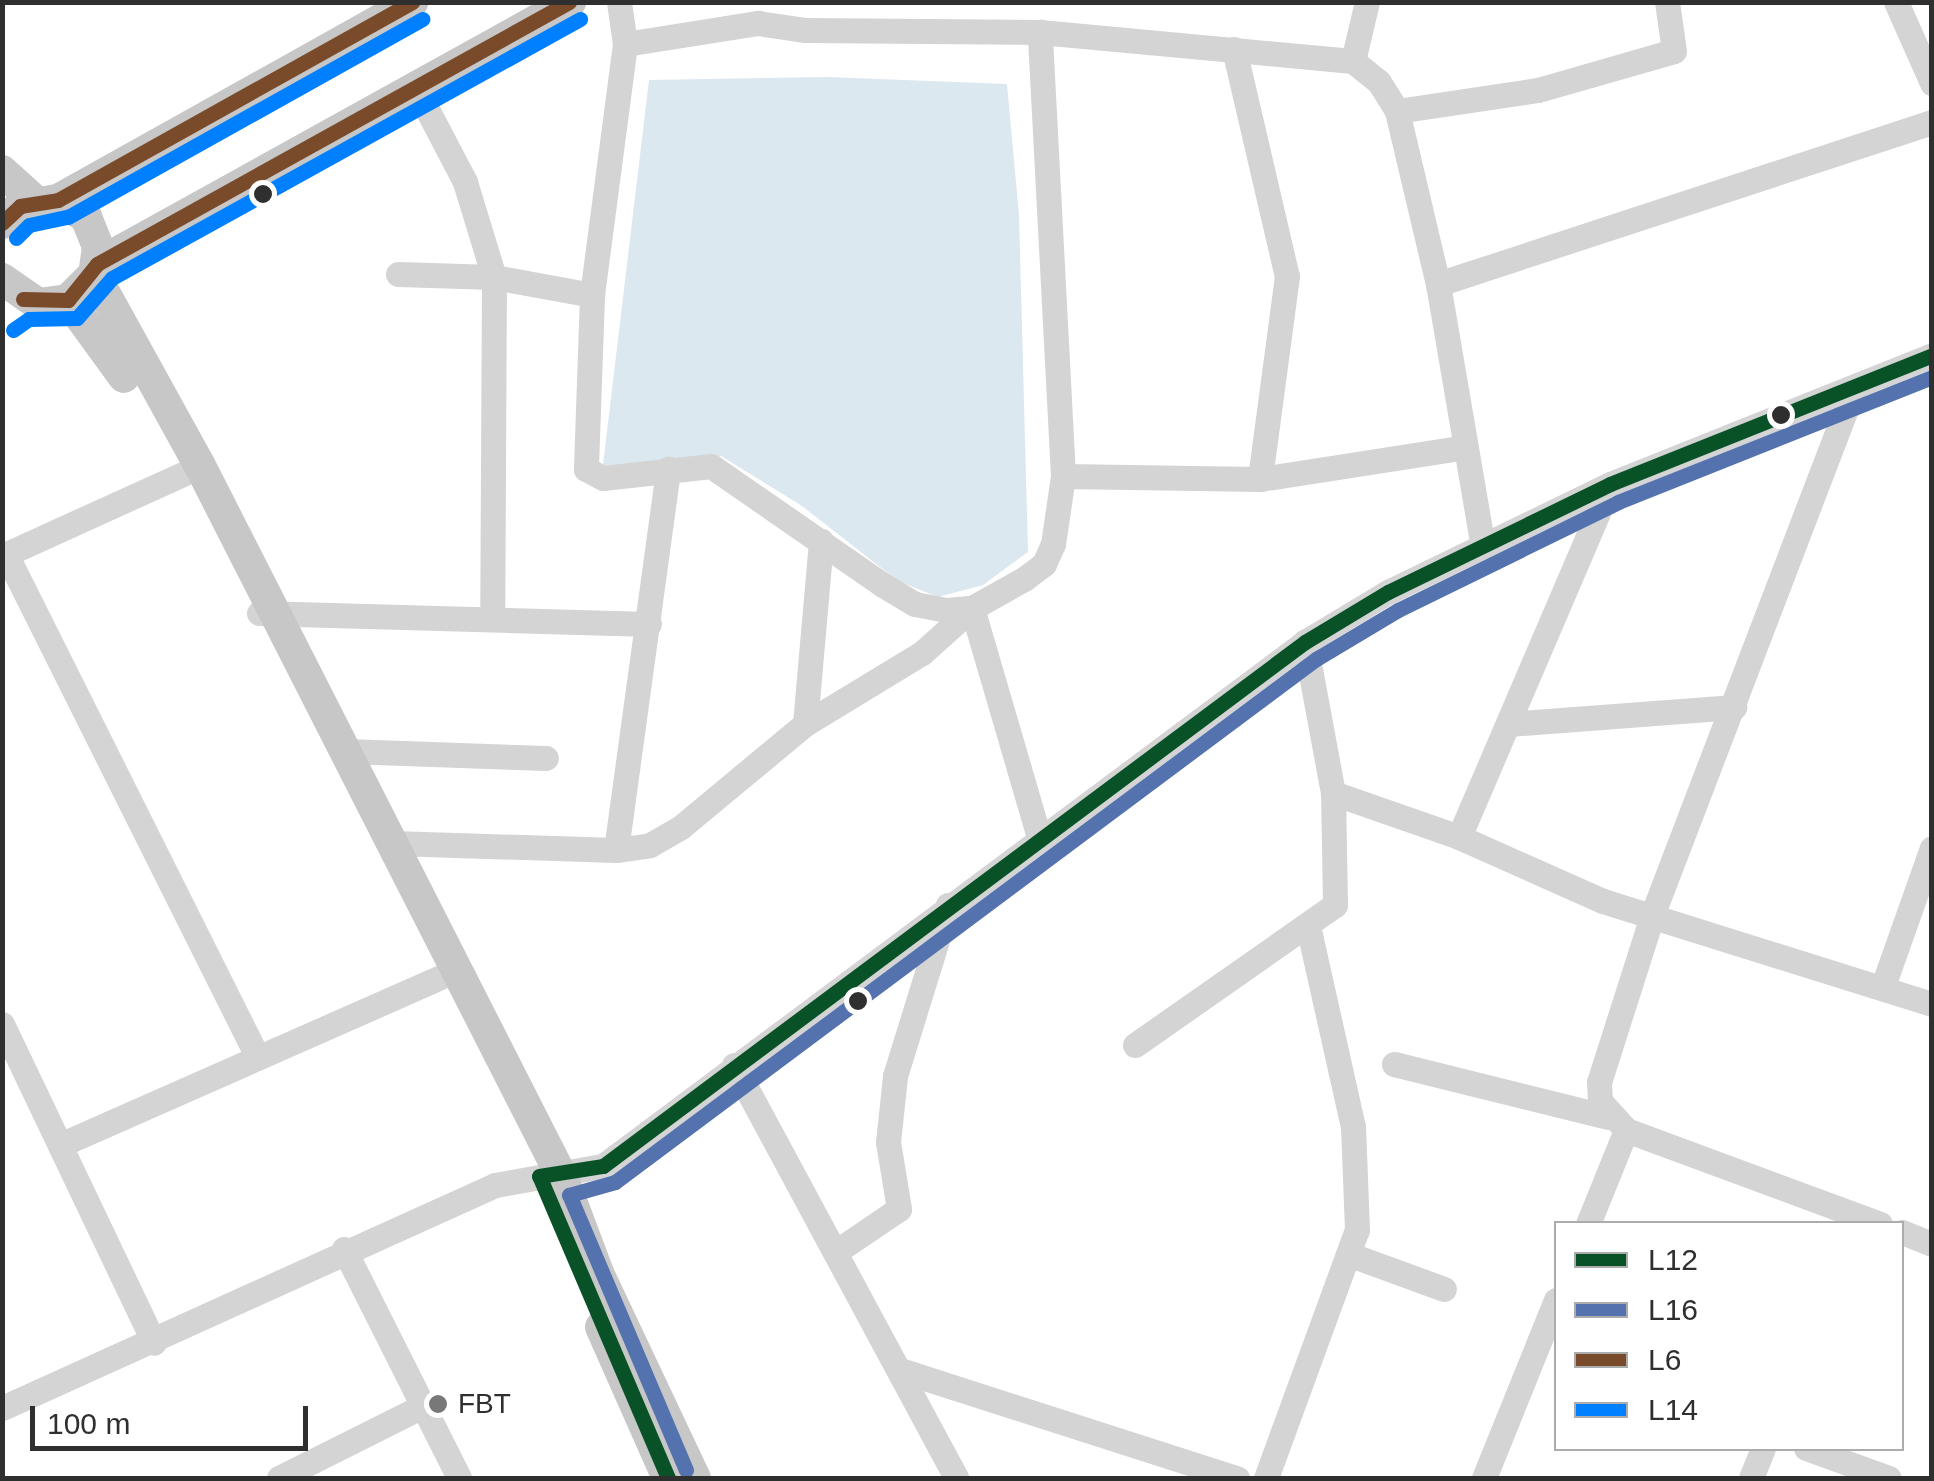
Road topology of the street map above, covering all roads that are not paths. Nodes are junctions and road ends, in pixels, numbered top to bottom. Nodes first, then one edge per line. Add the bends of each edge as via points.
1 (413, 2) edge
2 (570, 2) edge
3 (619, 2) edge
4 (1367, 2) edge
5 (1666, 2) edge
6 (1896, 2) edge
7 (1040, 32) junction
8 (626, 44) junction
9 (1234, 49) junction
10 (1354, 60) junction
11 (1932, 83) edge
12 (418, 90) junction
13 (1397, 111) junction
14 (1932, 122) edge
15 (2, 171) edge
16 (46, 200) junction
17 (2, 223) edge
18 (95, 269) junction
19 (398, 274) dead end
20 (494, 277) junction
21 (1438, 284) junction
22 (592, 295) junction
23 (9, 297) edge
24 (68, 300) junction
25 (1932, 356) edge
26 (1854, 388) junction
27 (1461, 448) junction
28 (668, 469) junction
29 (183, 474) junction
30 (1063, 476) junction
31 (1260, 479) junction
32 (1610, 484) junction
33 (821, 541) junction
34 (1482, 546) junction
35 (4, 555) edge
36 (972, 608) junction
37 (266, 612) junction
38 (492, 617) junction
39 (649, 624) junction
40 (1305, 642) junction
41 (1734, 707) junction
42 (805, 724) junction
43 (1509, 724) junction
44 (346, 752) junction
45 (546, 758) dead end
46 (1333, 793) junction
47 (1038, 837) junction
48 (1459, 837) junction
49 (393, 843) junction
50 (1932, 848) edge
51 (616, 850) junction
52 (948, 904) junction
53 (1653, 913) junction
54 (1308, 924) junction
55 (439, 978) junction
56 (1883, 986) junction
57 (1932, 1004) edge
58 (2, 1024) edge
59 (1135, 1045) dead end
60 (258, 1058) junction
61 (1394, 1064) dead end
62 (734, 1066) junction
63 (1617, 1124) junction
64 (60, 1146) junction
65 (550, 1176) junction
66 (1589, 1221) edge
67 (1864, 1221) edge
68 (1904, 1233) edge
69 (1932, 1244) edge
70 (344, 1249) junction
71 (837, 1251) junction
72 (1348, 1254) junction
73 (1444, 1289) dead end
74 (1554, 1305) edge
75 (154, 1343) junction
76 (903, 1371) junction
77 (422, 1406) junction
78 (2, 1408) edge
79 (1814, 1451) edge
80 (278, 1478) edge
81 (459, 1478) edge
82 (668, 1478) edge
83 (695, 1478) edge
84 (956, 1478) edge
85 (1238, 1478) edge
86 (1266, 1478) edge
87 (1484, 1478) edge
88 (1889, 1478) edge

1 - 16 main road
2 - 12 main road
3 - 8 street
4 - 10 street
5 - 13 street via 1674,51 1538,90
6 - 11 street
7 - 8 street via 806,30 751,22
7 - 9 street
7 - 30 street
8 - 22 street
9 - 10 street
9 - 31 street via 1287,276
10 - 13 street
12 - 18 main road
12 - 20 street via 466,182
13 - 21 street
14 - 21 street
15 - 16 main road
16 - 17 main road
16 - 18 main road via 86,217
18 - 24 main road
18 - 37 main road
19 - 20 street
20 - 22 street
20 - 38 street
21 - 27 street
22 - 28 street via 586,469 603,478
23 - 24 main road
24 - 29 main road via 106,348
25 - 26 street
26 - 32 street
26 - 41 street
27 - 31 street
27 - 34 street
28 - 33 street via 711,466
28 - 39 street
29 - 35 street
29 - 37 main road
30 - 31 street
30 - 36 street via 1044,564
32 - 34 street
32 - 43 street
33 - 36 street via 915,604
33 - 42 street
34 - 40 street
35 - 60 street
36 - 42 street via 880,682
36 - 47 street
37 - 38 street
37 - 44 main road
37 - 55 main road
38 - 39 street
39 - 51 street
40 - 46 street
40 - 47 street
41 - 43 street
41 - 53 street
42 - 51 street via 682,827 650,845
43 - 48 street
44 - 45 street
44 - 49 main road
46 - 48 street
46 - 54 street via 1336,905
47 - 52 street
48 - 53 street via 1603,901
49 - 51 street
49 - 65 main road
50 - 56 street
52 - 62 street
52 - 71 street via 895,1076 888,1142 899,1209
53 - 56 street
53 - 63 street via 1599,1082
54 - 59 street
54 - 72 street via 1360,1183
55 - 60 street
55 - 65 main road
56 - 57 street
58 - 64 street
60 - 64 street
61 - 63 street
62 - 65 street via 603,1166
62 - 71 street
63 - 66 street
63 - 67 street
64 - 75 street
65 - 70 street via 495,1185
65 - 82 main road
65 - 83 main road
68 - 69 street
70 - 75 street
70 - 77 street
71 - 76 street
72 - 73 street
72 - 86 street
74 - 87 street
75 - 78 street
76 - 84 street
76 - 85 street
77 - 80 street
77 - 81 street
79 - 88 street

